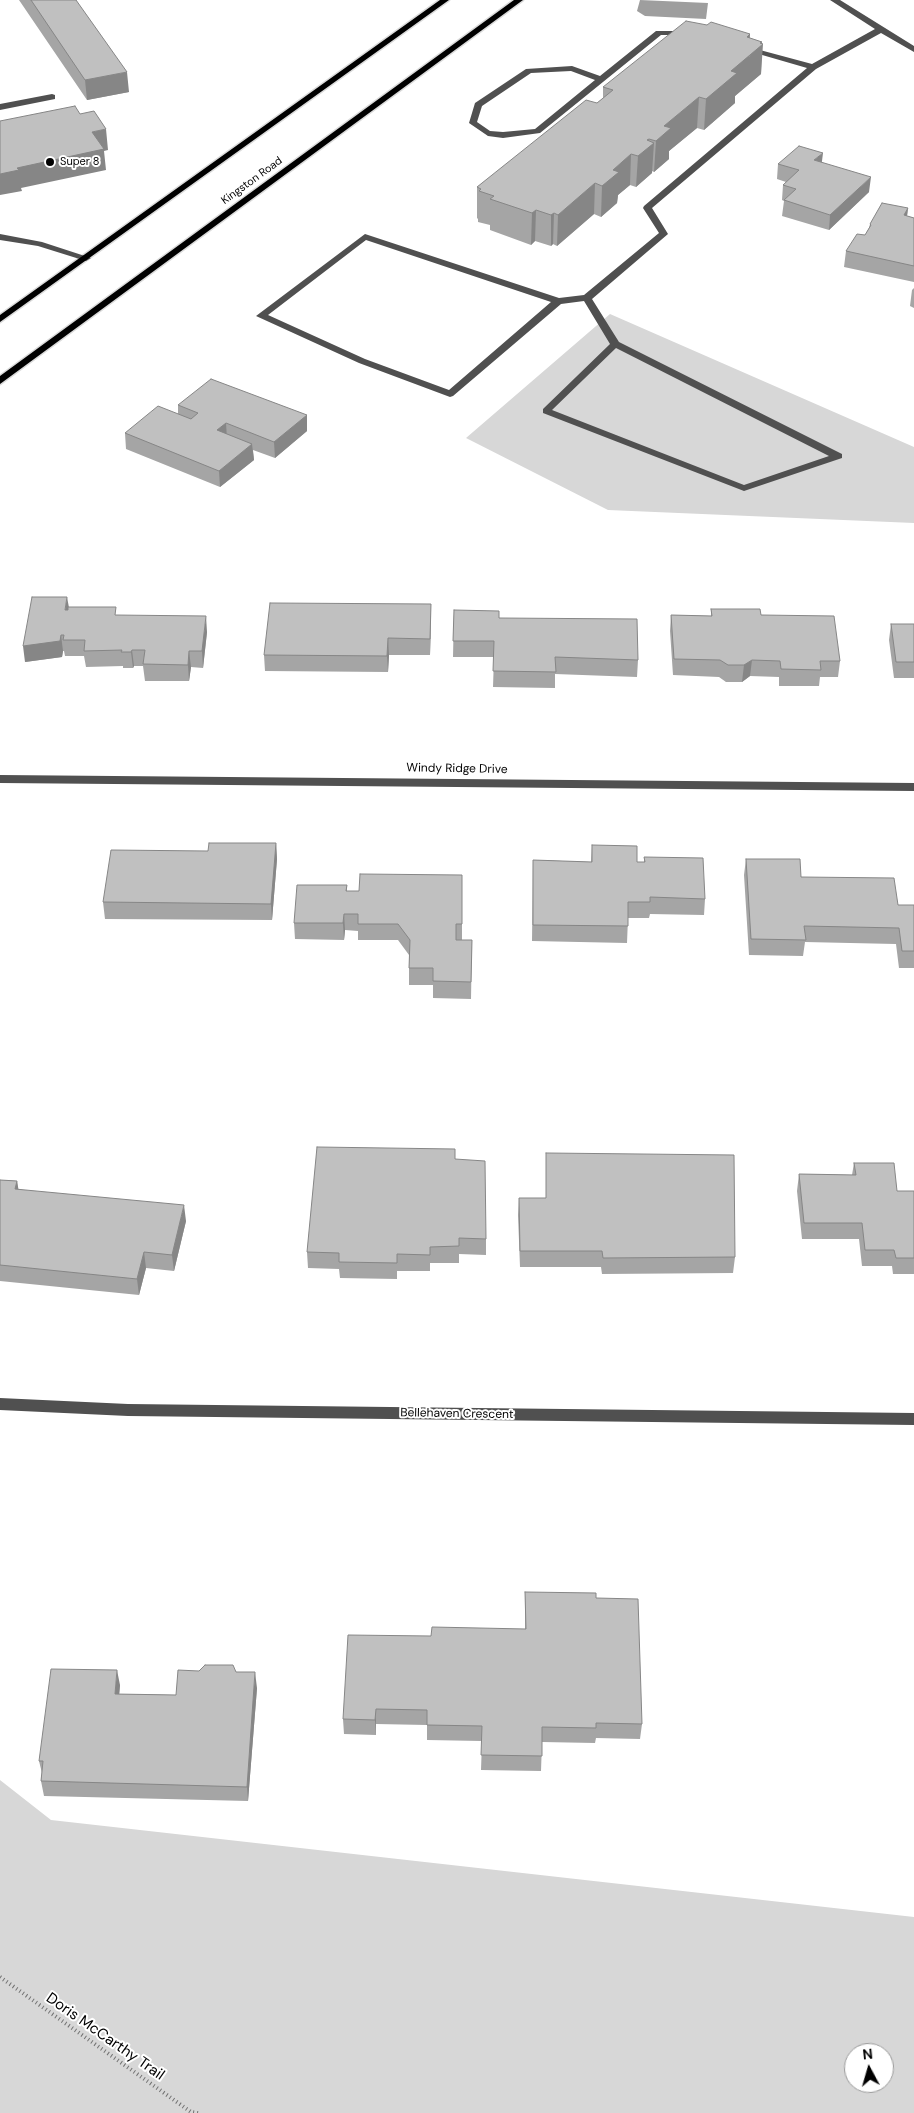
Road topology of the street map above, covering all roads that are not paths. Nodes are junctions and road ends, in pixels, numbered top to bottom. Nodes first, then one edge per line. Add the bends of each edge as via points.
1 (445, 0) edge
2 (519, 0) edge
3 (834, 0) edge
4 (880, 30) junction
5 (694, 33) edge
6 (740, 46) edge
7 (914, 50) edge
8 (813, 67) junction
9 (600, 79) junction
10 (52, 97) dead end
11 (0, 107) edge
12 (0, 237) edge
13 (86, 258) junction
14 (587, 298) junction
15 (558, 301) junction
16 (0, 319) edge
17 (615, 344) junction
18 (0, 381) edge
19 (0, 779) edge
20 (914, 787) edge
21 (0, 1404) edge
22 (914, 1419) edge

1 - 13 main road
2 - 18 main road, Kingston Road
3 - 4 street
4 - 7 street
4 - 8 street
5 - 9 street via 659,33
6 - 8 street
8 - 14 street via 647,208 664,234
9 - 9 street via 536,131 503,135 488,132 473,123 478,106 529,70 572,68
10 - 11 street
12 - 13 street
13 - 16 main road
14 - 15 street
14 - 17 street
15 - 15 street via 450,394 362,361 261,316 364,237
17 - 17 street via 546,411 744,488 838,456
19 - 20 street, Windy Ridge Drive
21 - 22 street, Bellehaven Crescent via 128,1410

